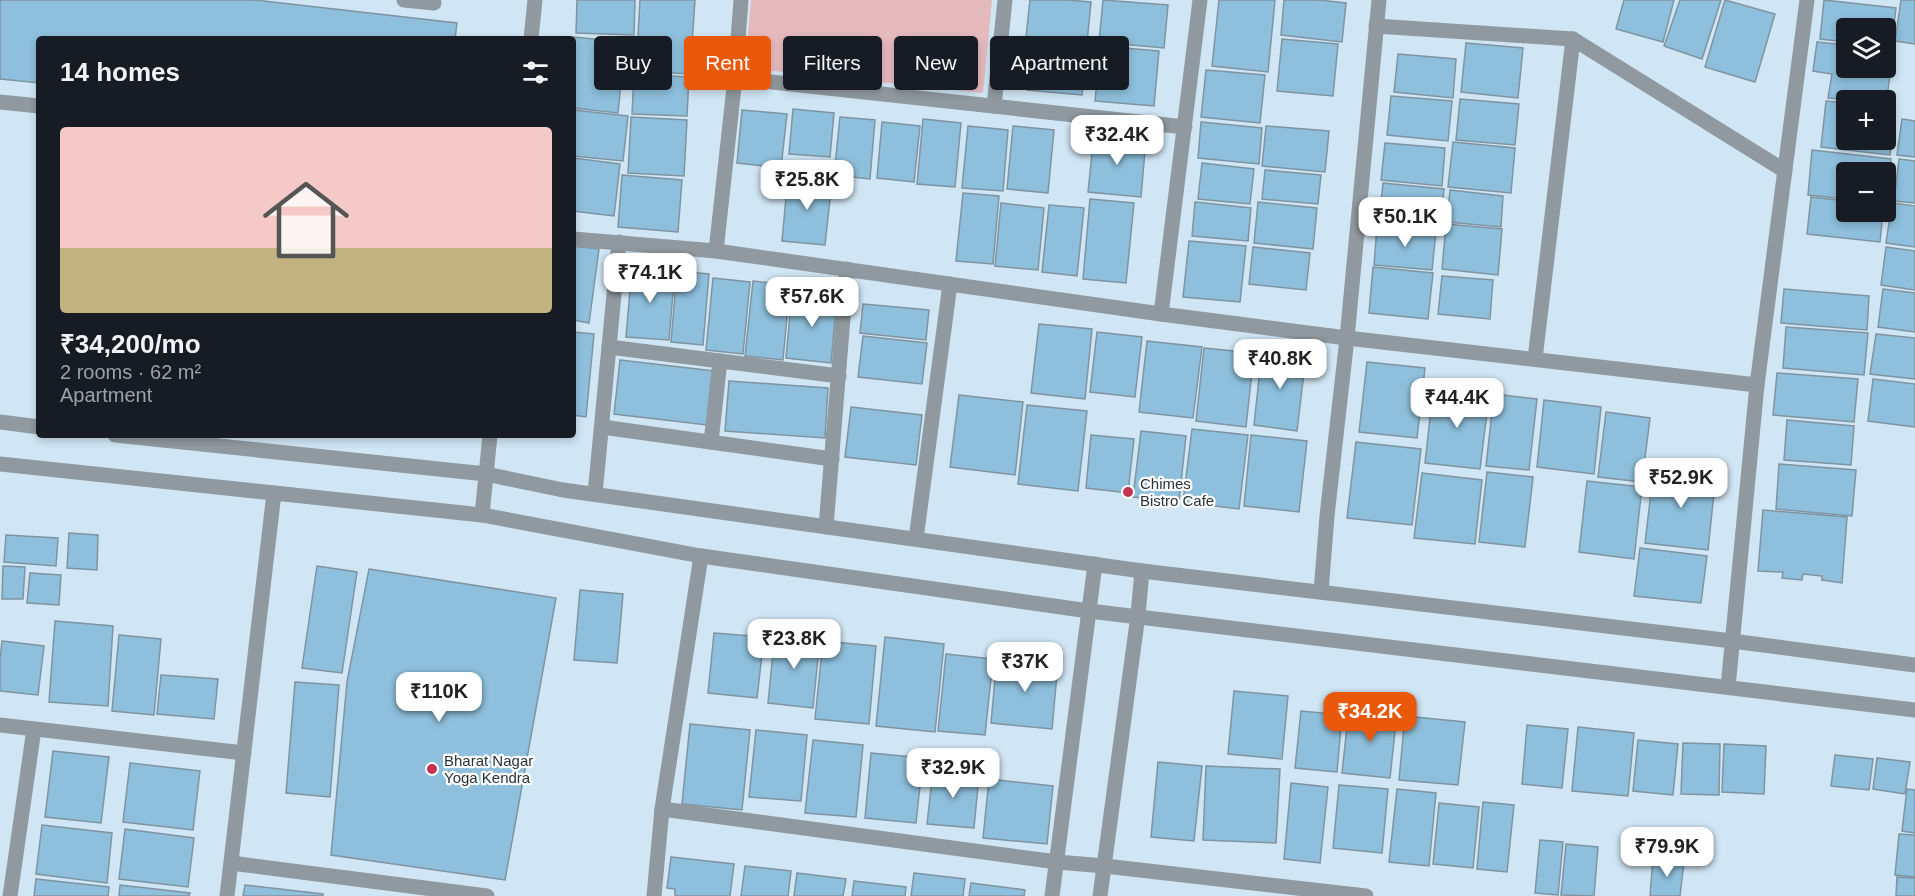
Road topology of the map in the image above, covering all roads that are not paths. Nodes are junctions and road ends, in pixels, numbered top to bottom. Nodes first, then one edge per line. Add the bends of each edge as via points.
1 (404, 0) edge
2 (535, 0) edge
3 (741, 0) edge
4 (1005, 0) edge
5 (1200, 0) edge
6 (1379, 0) edge
7 (1807, 0) edge
8 (434, 3) dead end
9 (1376, 26) junction
10 (531, 36) edge
11 (738, 36) edge
12 (1573, 39) junction
13 (771, 82) edge
14 (734, 90) edge
15 (0, 102) edge
16 (36, 106) edge
17 (994, 106) junction
18 (1185, 127) junction
19 (1785, 171) junction
20 (576, 238) edge
21 (619, 242) junction
22 (716, 251) junction
23 (848, 269) junction
24 (950, 284) junction
25 (1161, 314) junction
26 (1347, 338) junction
27 (609, 346) junction
28 (1535, 359) junction
29 (720, 361) junction
30 (839, 376) junction
31 (1757, 385) junction
32 (0, 422) edge
33 (36, 427) edge
34 (602, 428) junction
35 (144, 438) edge
36 (490, 438) edge
37 (711, 442) junction
38 (832, 459) junction
39 (0, 464) edge
40 (486, 474) junction
41 (274, 493) junction
42 (596, 494) junction
43 (482, 515) junction
44 (826, 527) junction
45 (915, 539) junction
46 (701, 556) junction
47 (1095, 564) junction
48 (1142, 571) junction
49 (1321, 592) junction
50 (1089, 610) junction
51 (1138, 615) junction
52 (1732, 641) junction
53 (1915, 665) edge
54 (1728, 687) junction
55 (1915, 710) edge
56 (0, 725) edge
57 (34, 729) junction
58 (244, 753) junction
59 (662, 809) junction
60 (1057, 862) junction
61 (231, 863) junction
62 (1105, 866) junction
63 (444, 893) edge
64 (1304, 893) edge
65 (10, 896) edge
66 (227, 896) edge
67 (487, 896) edge
68 (654, 896) edge
69 (1052, 896) edge
70 (1100, 896) edge
71 (1366, 896) edge

1 - 8 street
2 - 10 street
3 - 11 street
4 - 17 street
5 - 18 street
6 - 9 street
7 - 19 street
9 - 12 street
9 - 26 street
12 - 19 street
12 - 28 street
13 - 17 street
14 - 22 street
15 - 16 street
17 - 18 street
18 - 25 street
19 - 31 street
20 - 21 street
21 - 22 street
21 - 27 street
22 - 23 street
23 - 24 street
23 - 30 street
24 - 25 street
24 - 45 street
25 - 26 street
26 - 28 street
26 - 49 street
27 - 29 street
27 - 34 street
28 - 31 street
29 - 30 street
29 - 37 street
30 - 38 street
31 - 52 street
32 - 33 street
34 - 37 street
34 - 42 street
35 - 40 street
36 - 40 street
37 - 38 street
38 - 44 street
39 - 41 street
40 - 42 street
40 - 43 street
41 - 43 street
41 - 58 street
42 - 44 street
43 - 46 street
44 - 45 street
45 - 47 street
46 - 50 street
46 - 59 street
47 - 48 street
47 - 50 street
48 - 49 street
48 - 51 street
49 - 52 street
50 - 51 street
50 - 60 street
51 - 54 street
51 - 62 street
52 - 53 street
52 - 54 street
54 - 55 street
56 - 57 street
57 - 58 street
57 - 65 street
58 - 61 street
59 - 60 street
59 - 68 street
60 - 62 street
60 - 69 street
61 - 63 street
61 - 66 street
62 - 64 street
62 - 70 street
63 - 67 street
64 - 71 street

